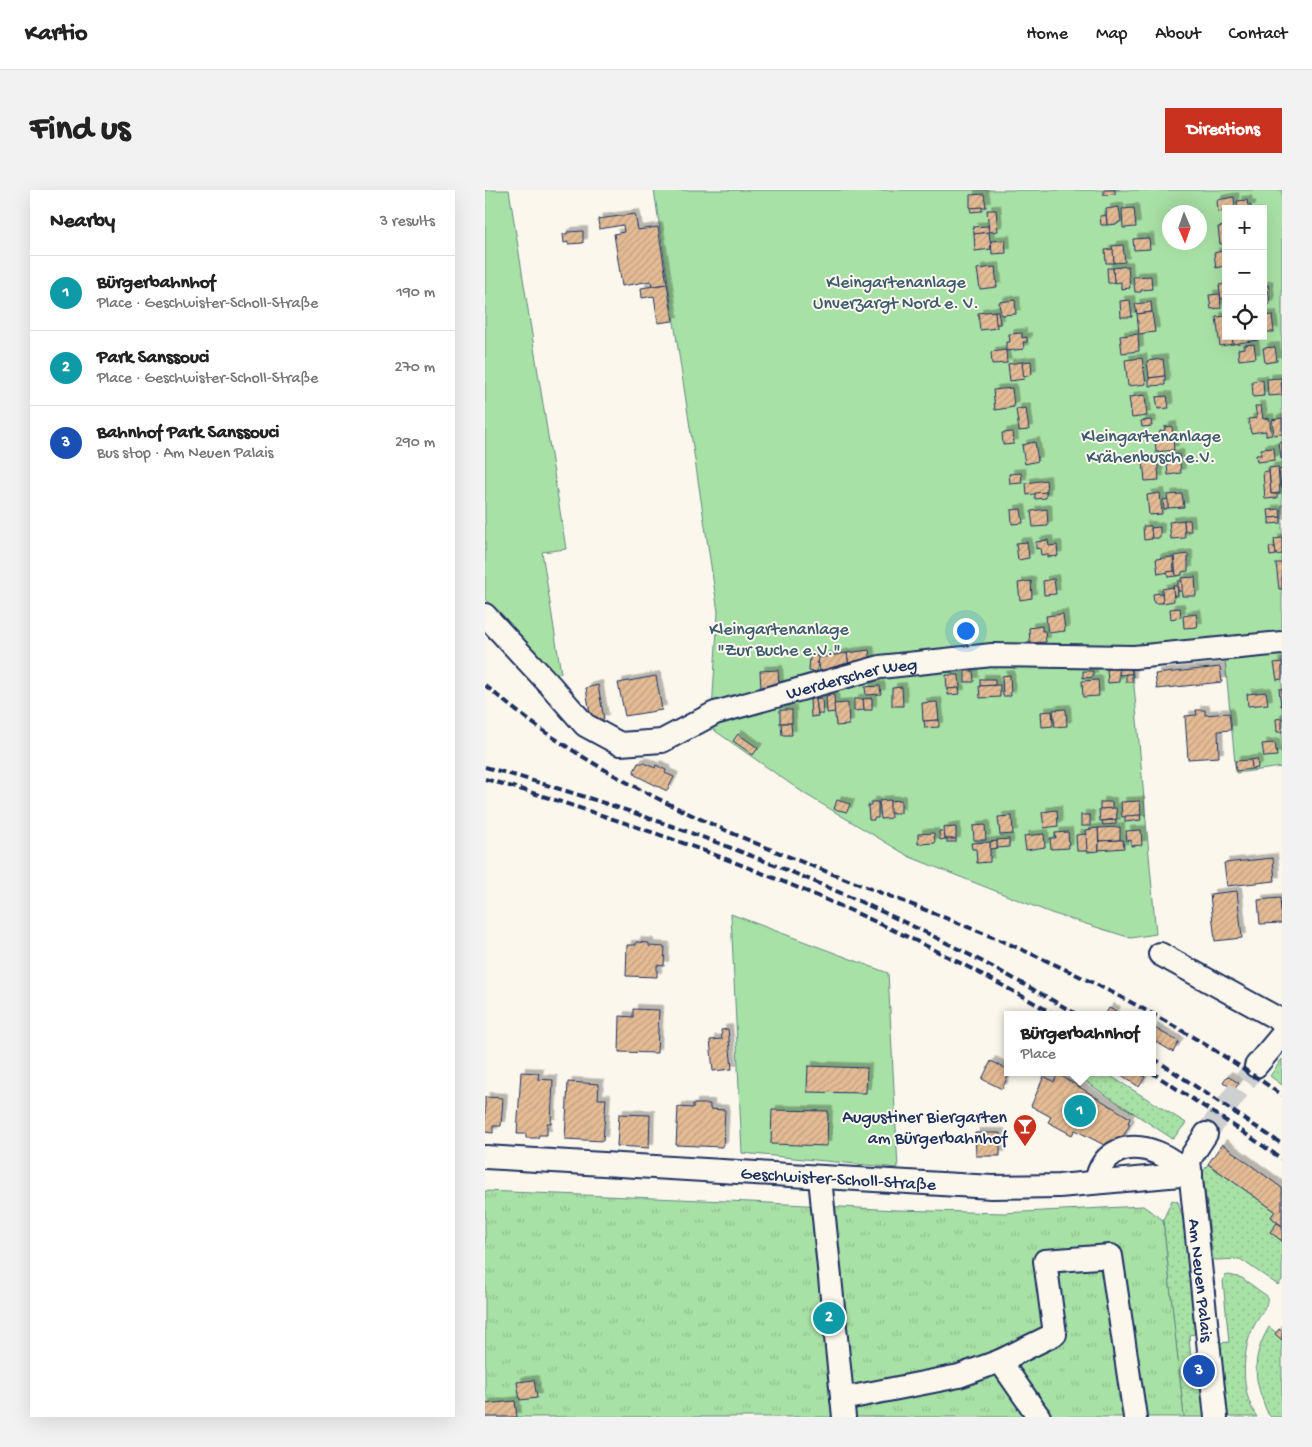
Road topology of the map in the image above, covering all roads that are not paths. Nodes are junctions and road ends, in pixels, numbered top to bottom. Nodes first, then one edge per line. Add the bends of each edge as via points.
1 (485, 615) edge
2 (1282, 643) edge
3 (1160, 954) dead end
4 (1282, 1021) edge
5 (1282, 1035) edge
6 (1256, 1066) tunnel mouth
7 (1206, 1134) tunnel mouth
8 (485, 1157) edge
9 (1191, 1174) junction
10 (820, 1178) junction
11 (1096, 1182) junction
12 (1000, 1361) junction
13 (843, 1408) edge
14 (1039, 1417) edge
15 (1135, 1417) edge
16 (1216, 1417) edge

1 - 2 street, Werderscher Weg via 585,725 620,744 662,741 715,713 880,667 992,656 1134,657
3 - 4 street
5 - 6 street
7 - 9 street, Am Neuen Palais via 1189,1160
8 - 10 street, Geschwister-Scholl-Straße
9 - 11 street, Geschwister-Scholl-Straße
9 - 11 street via 1160,1154 1146,1148 1130,1147 1107,1157 1098,1171
9 - 16 street, Am Neuen Palais
10 - 11 street, Geschwister-Scholl-Straße via 993,1187
10 - 13 street
12 - 13 street via 959,1376
12 - 14 street
12 - 15 street via 1055,1334 1045,1261 1111,1256

